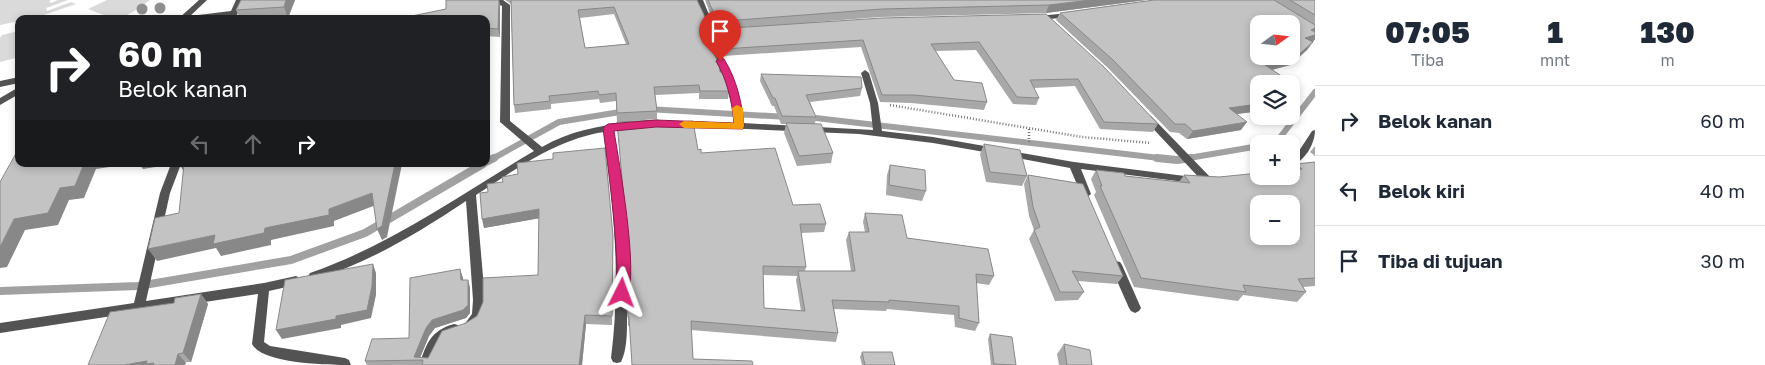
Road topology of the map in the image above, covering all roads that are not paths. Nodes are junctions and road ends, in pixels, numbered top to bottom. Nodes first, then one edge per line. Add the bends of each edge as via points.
1 (203, 0) edge
2 (240, 0) edge
3 (492, 0) edge
4 (699, 0) edge
5 (1081, 14) edge
6 (186, 15) edge
7 (233, 15) edge
8 (1046, 17) junction
9 (1028, 18) edge
10 (1054, 24) edge
11 (715, 32) junction
12 (734, 32) edge
13 (865, 73) dead end
14 (15, 81) edge
15 (0, 84) edge
16 (15, 93) edge
17 (0, 102) edge
18 (1141, 111) edge
19 (739, 123) junction
20 (641, 124) edge
21 (669, 124) edge
22 (608, 128) junction
23 (878, 131) junction
24 (1315, 133) edge
25 (540, 150) junction
26 (1300, 155) edge
27 (1074, 165) junction
28 (175, 167) edge
29 (1221, 180) edge
30 (1208, 181) junction
31 (471, 194) junction
32 (1089, 201) edge
33 (1112, 254) edge
34 (264, 288) junction
35 (140, 303) junction
36 (1135, 308) dead end
37 (0, 328) edge
38 (617, 358) dead end
39 (345, 364) dead end
40 (425, 365) edge

1 - 6 street
2 - 7 street
3 - 25 street via 506,5 505,122
4 - 11 street
5 - 8 street
8 - 9 street
8 - 10 street
11 - 12 street
11 - 19 street via 708,36 708,42 726,71 737,102
13 - 23 street
14 - 15 street
16 - 17 street
18 - 30 street
19 - 21 street
19 - 23 street
20 - 22 street
22 - 25 street via 567,138
22 - 38 street via 622,224 624,275
23 - 27 street
24 - 26 street
25 - 31 street
27 - 30 street
27 - 32 street
28 - 35 street via 164,193
29 - 30 street
31 - 34 street via 384,247 348,264 305,279
31 - 40 street via 478,315 471,324 443,332 437,337
33 - 36 street
34 - 35 street
34 - 39 street via 258,344 266,351
35 - 37 street

